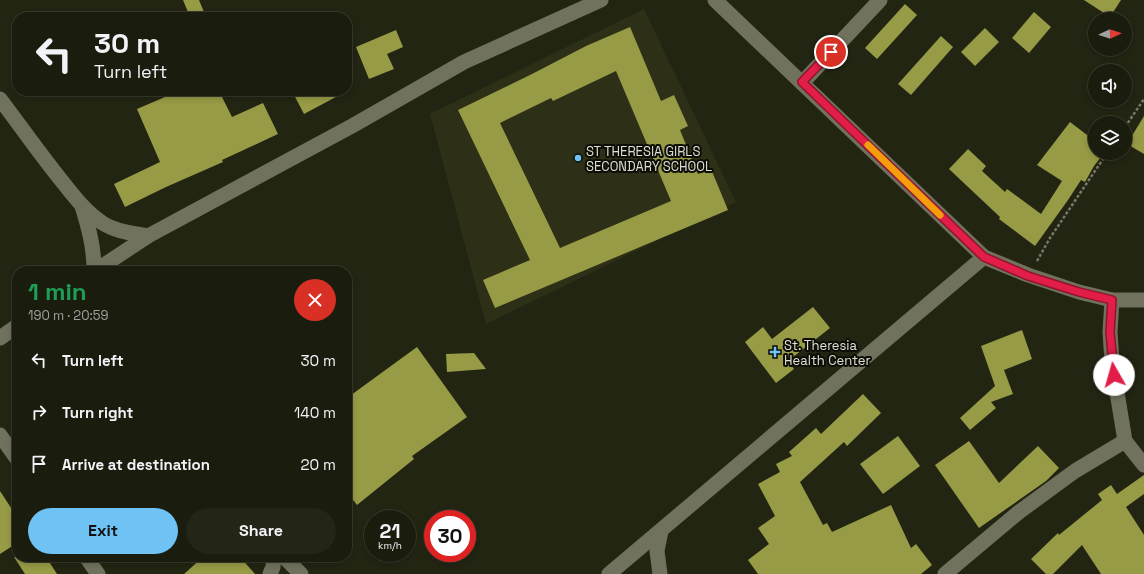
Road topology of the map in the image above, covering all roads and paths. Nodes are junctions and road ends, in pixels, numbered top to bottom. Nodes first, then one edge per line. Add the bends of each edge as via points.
1 (601, 0) edge
2 (715, 0) edge
3 (880, 0) edge
4 (574, 5) edge
5 (802, 82) junction
6 (1144, 99) edge
7 (0, 100) edge
8 (1132, 117) edge
9 (1102, 160) edge
10 (82, 206) junction
11 (148, 236) junction
12 (984, 257) junction
13 (94, 266) edge
14 (102, 266) edge
15 (1028, 276) junction
16 (1112, 300) junction
17 (1144, 300) edge
18 (12, 330) edge
19 (0, 338) edge
20 (0, 434) edge
21 (1125, 442) junction
22 (12, 452) edge
23 (1144, 465) edge
24 (661, 531) junction
25 (90, 562) edge
26 (273, 562) edge
27 (289, 562) edge
28 (98, 574) edge
29 (270, 574) edge
30 (301, 574) edge
31 (609, 574) edge
32 (660, 574) edge
33 (945, 574) edge

1 - 4 street
2 - 5 street
3 - 5 street
4 - 11 street via 464,62 352,126
5 - 12 street
6 - 8 path
7 - 10 street
9 - 15 path
10 - 11 street via 112,228
10 - 13 street via 91,234
11 - 14 street
12 - 15 street
12 - 24 street
15 - 16 street
16 - 17 street
16 - 21 street via 1112,362
18 - 19 street
20 - 22 street
21 - 23 street
21 - 33 street via 1075,471 1025,507
24 - 31 street
24 - 32 street via 657,551
25 - 28 street
26 - 29 street
27 - 30 street

